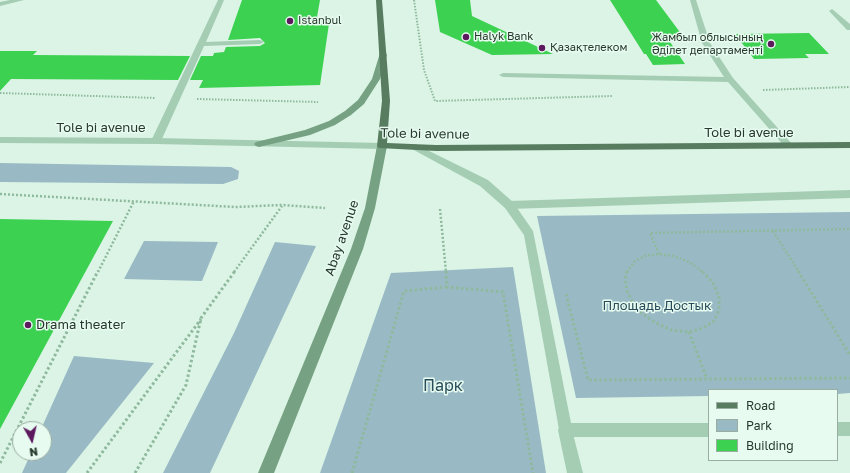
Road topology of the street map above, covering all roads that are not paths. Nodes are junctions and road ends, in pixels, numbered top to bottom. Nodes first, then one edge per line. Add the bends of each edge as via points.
1 (21, 0) edge
2 (221, 0) edge
3 (379, 0) edge
4 (693, 0) edge
5 (0, 4) edge
6 (832, 11) dead end
7 (850, 28) edge
8 (260, 42) dead end
9 (201, 44) junction
10 (383, 55) junction
11 (503, 75) dead end
12 (730, 80) junction
13 (0, 140) edge
14 (156, 141) junction
15 (258, 144) junction
16 (850, 145) edge
17 (382, 146) junction
18 (789, 146) junction
19 (416, 147) junction
20 (850, 194) edge
21 (509, 205) junction
22 (565, 430) junction
23 (708, 430) edge
24 (266, 473) edge
25 (575, 473) edge

1 - 5 street
2 - 9 street
3 - 10 main road, Abay avenue
4 - 12 street via 706,44
6 - 7 street
8 - 9 street
9 - 14 street
10 - 15 main road via 376,79 361,102 348,113 307,133
10 - 17 main road, Abay avenue via 386,101
11 - 12 street
12 - 18 street
13 - 14 street, Tole bi avenue
14 - 15 street, Tole bi avenue
15 - 17 street, Tole bi avenue
16 - 18 main road, Tole bi avenue
17 - 19 main road, Tole bi avenue
17 - 24 main road, Abay avenue via 370,208 357,249
18 - 19 main road, Tole bi avenue
19 - 21 street via 484,183
20 - 21 street
21 - 22 street via 529,234
22 - 23 street
22 - 25 street

